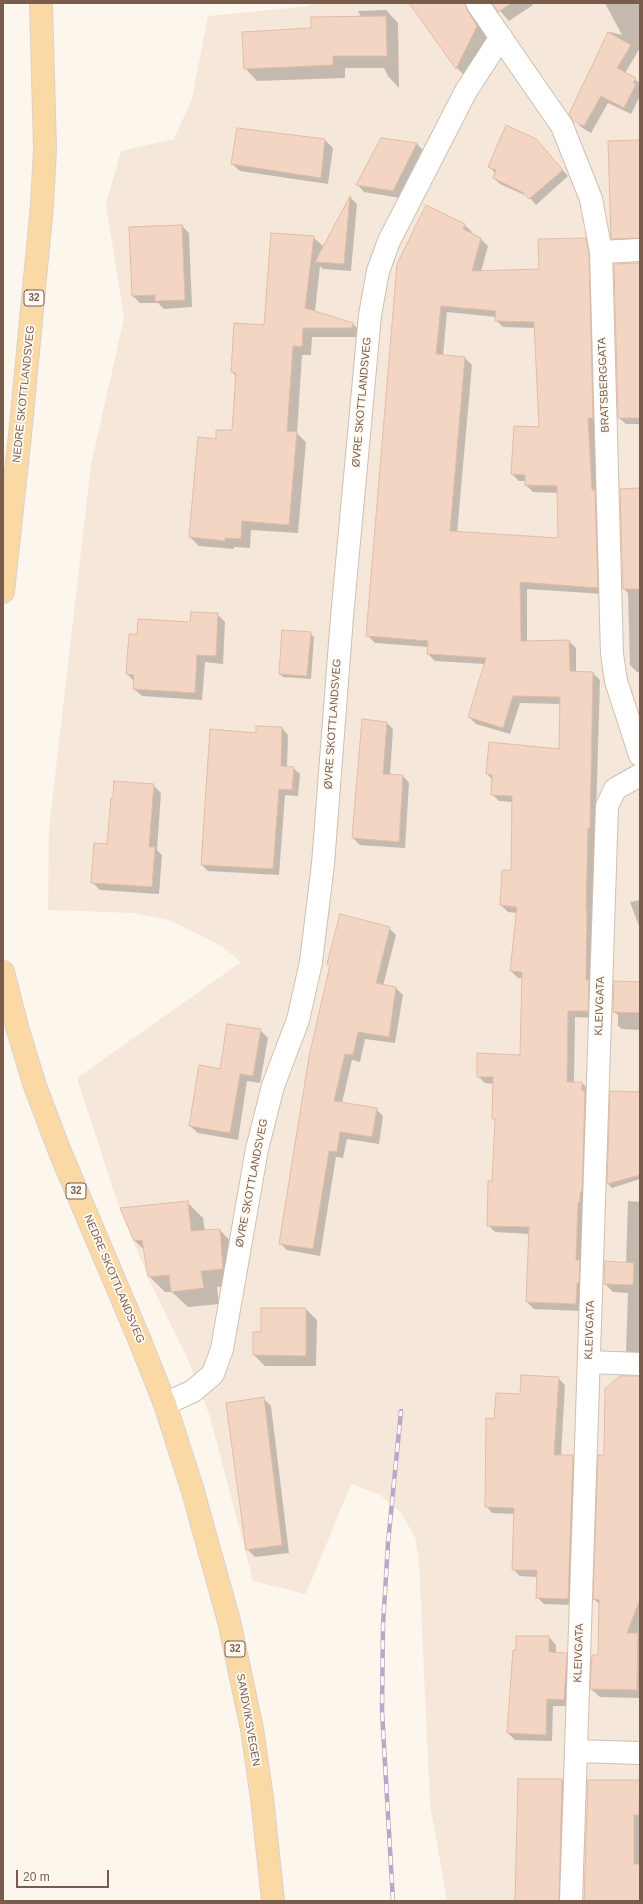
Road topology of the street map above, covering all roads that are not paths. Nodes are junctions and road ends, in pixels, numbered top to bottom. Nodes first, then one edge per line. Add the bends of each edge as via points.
1 (41, 3) edge
2 (477, 3) edge
3 (501, 37) junction
4 (640, 250) edge
5 (601, 252) junction
6 (3, 592) edge
7 (640, 755) edge
8 (640, 775) edge
9 (3, 972) edge
10 (589, 1362) junction
11 (640, 1364) edge
12 (165, 1404) junction
13 (576, 1751) junction
14 (640, 1753) edge
15 (273, 1901) edge
16 (571, 1901) edge

1 - 6 main road, NEDRE SKOTTLANDSVEG / 32 via 45,149 42,205
2 - 3 street, BRATSBERGGATA
3 - 5 street, BRATSBERGGATA via 562,126 591,199
3 - 12 street, ØVRE SKOTTLANDSVEG via 466,92 388,241 378,271 370,323 342,617 323,864 311,962 298,1020 273,1086 256,1149 222,1348 213,1374 193,1391
4 - 5 street
5 - 7 street, BRATSBERGGATA via 612,654 616,681
8 - 10 street, KLEIVGATA via 615,789 606,806
9 - 12 main road, NEDRE SKOTTLANDSVEG / 32 via 19,1034 55,1138
10 - 11 street
10 - 13 street, KLEIVGATA
12 - 15 main road, SANDVIKSVEGEN / 32 via 229,1620 252,1729
13 - 14 street
13 - 16 street, KLEIVGATA

